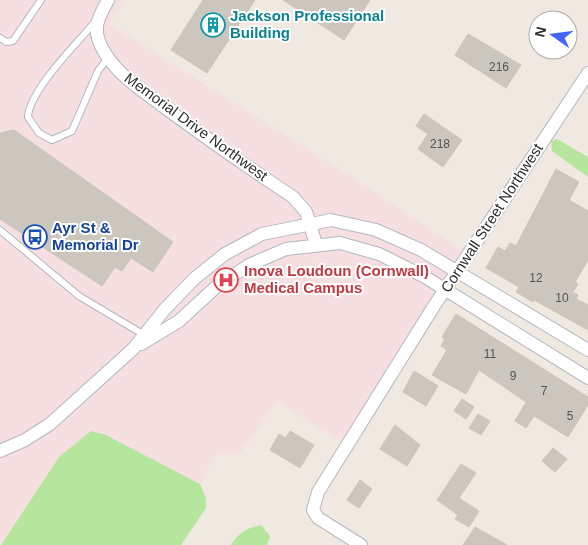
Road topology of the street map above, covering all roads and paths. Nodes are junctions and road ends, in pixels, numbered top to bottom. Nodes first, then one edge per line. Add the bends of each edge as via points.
1 (41, 0) edge
2 (108, 0) edge
3 (96, 21) junction
4 (0, 38) edge
5 (108, 58) junction
6 (588, 73) edge
7 (310, 224) junction
8 (0, 230) edge
9 (316, 244) junction
10 (459, 271) junction
11 (447, 289) junction
12 (147, 337) junction
13 (588, 350) edge
14 (587, 375) edge
15 (0, 451) edge
16 (361, 545) edge

1 - 4 lane via 13,41 6,42
2 - 3 street
3 - 5 street, Memorial Drive Northwest via 100,45
3 - 5 lane via 32,101 28,118 38,133 52,140 72,131 98,71
5 - 7 street, Memorial Drive Northwest via 126,77 178,117 293,197 306,212
6 - 10 street, Cornwall Street Northwest
7 - 9 street, Memorial Drive Northwest
7 - 10 street via 331,220 376,230
7 - 12 street via 262,234 224,254 195,278
8 - 12 lane via 79,296
9 - 11 street via 340,243 380,254
9 - 12 street via 286,249 249,264 216,286 179,321
10 - 11 street, Cornwall Street Northwest
10 - 13 street
11 - 14 street
11 - 16 street, Cornwall Street Northwest via 318,492 312,510 318,518
12 - 15 street via 50,424

